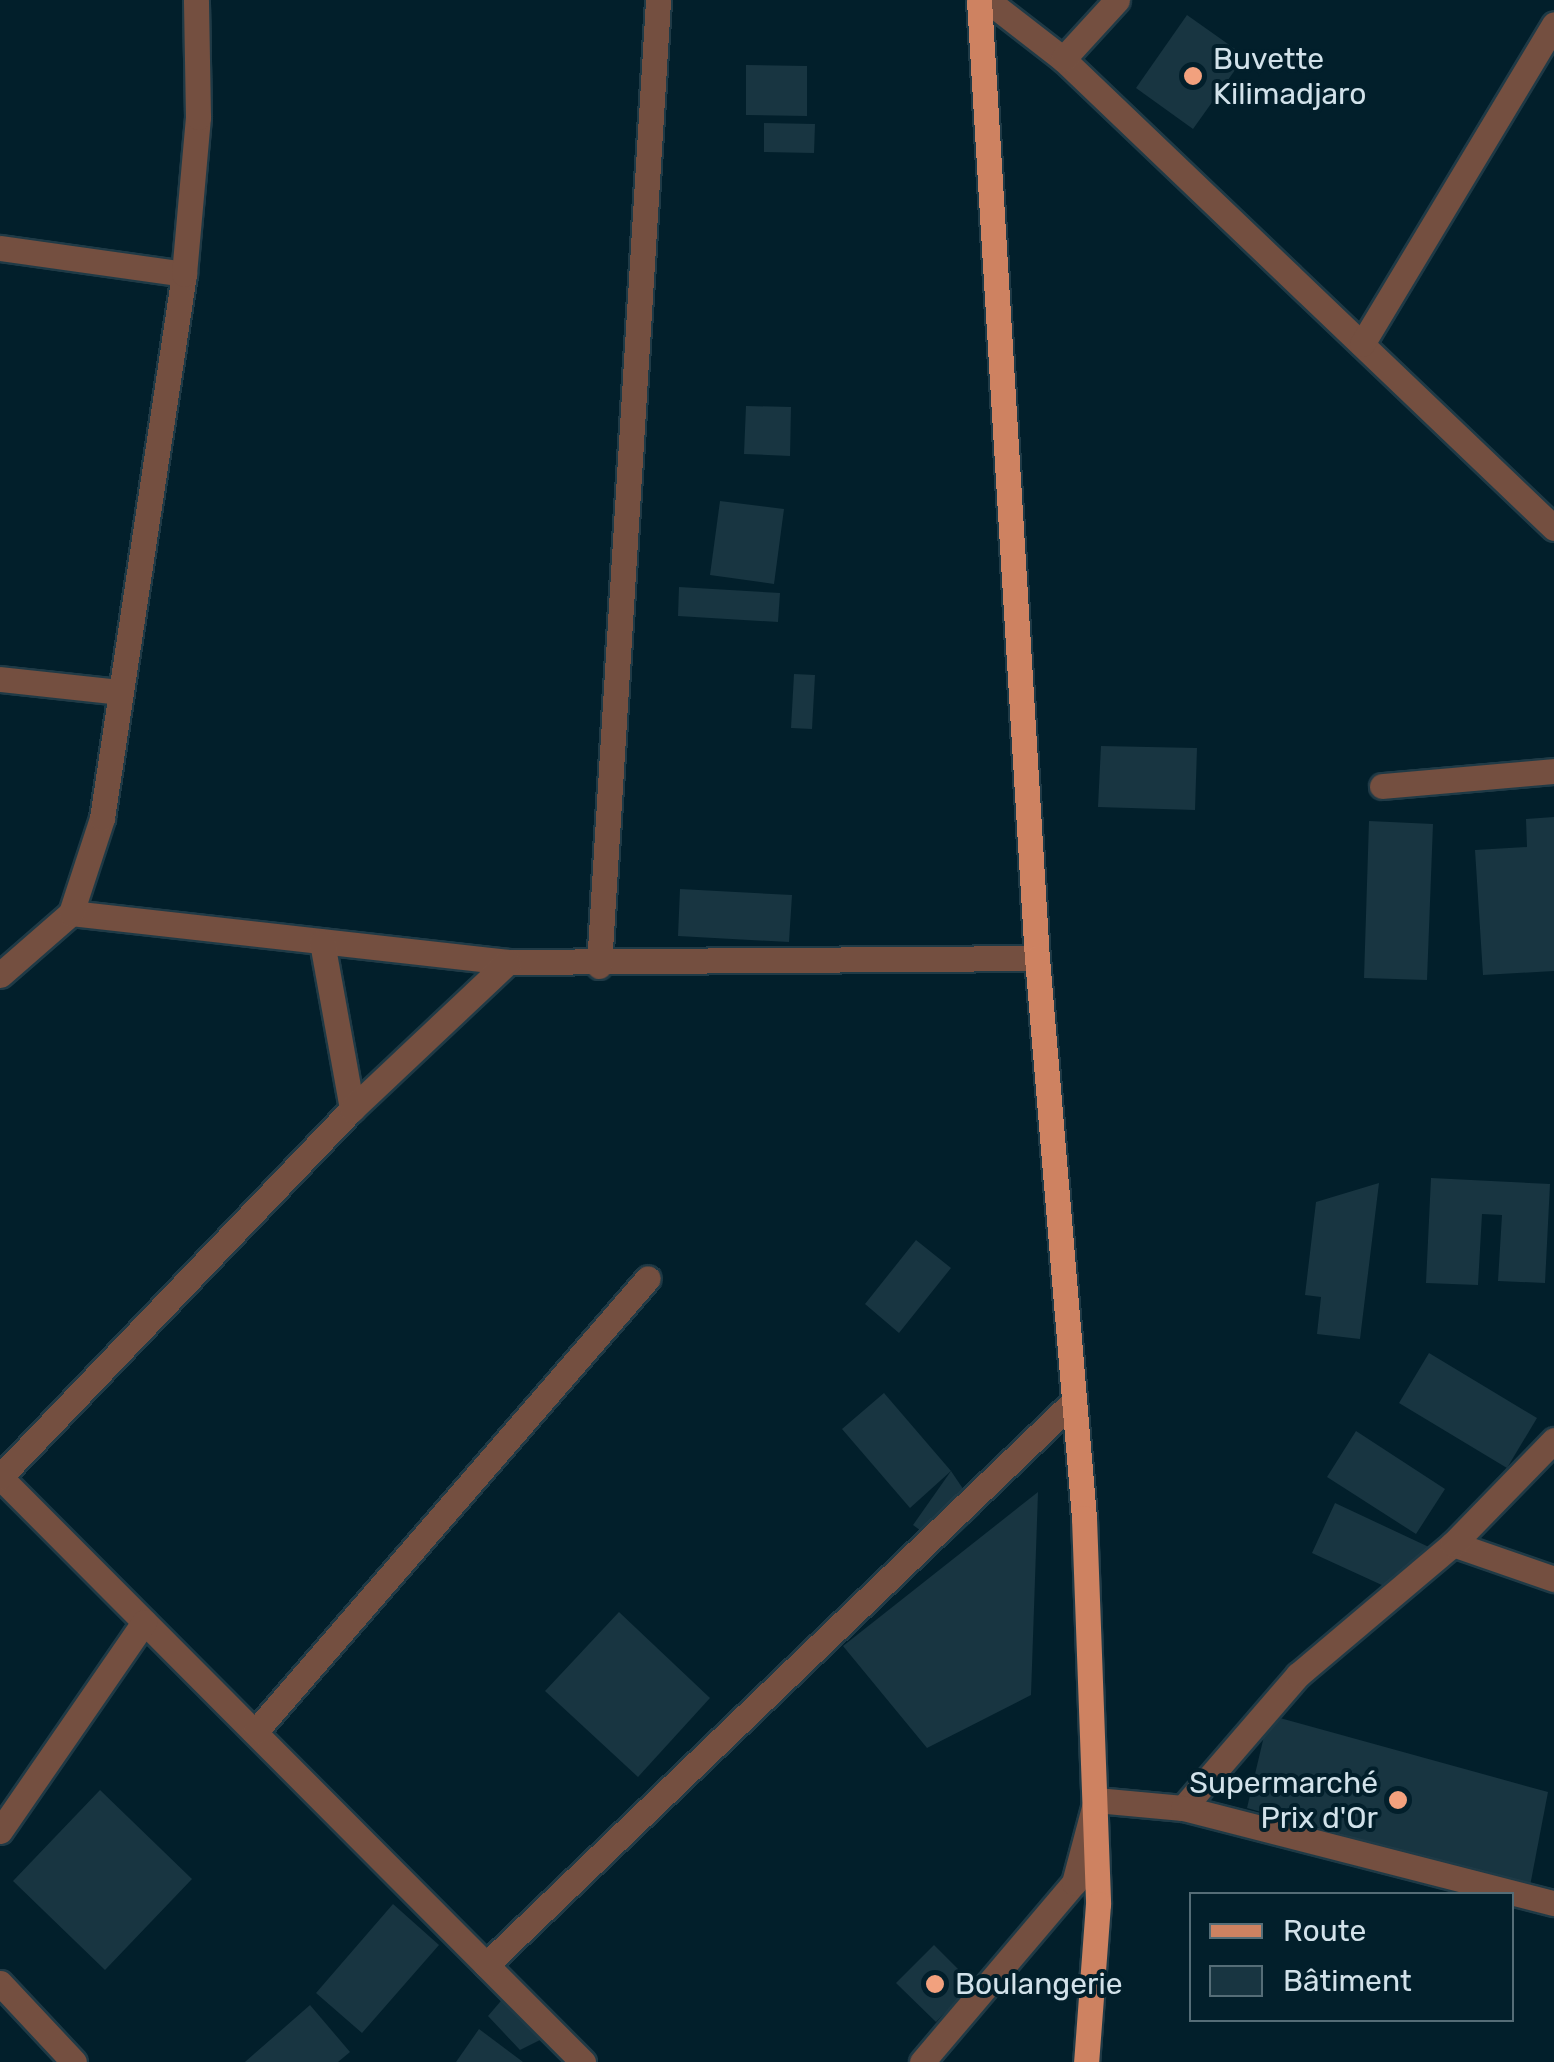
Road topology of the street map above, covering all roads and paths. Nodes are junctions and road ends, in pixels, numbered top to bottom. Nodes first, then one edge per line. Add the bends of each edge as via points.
1 (196, 0) edge
2 (658, 0) edge
3 (979, 0) edge
4 (987, 0) edge
5 (1118, 0) edge
6 (1554, 24) edge
7 (1064, 59) junction
8 (0, 248) edge
9 (184, 274) junction
10 (1362, 344) junction
11 (1554, 528) edge
12 (0, 680) edge
13 (120, 692) junction
14 (1554, 771) edge
15 (1382, 786) dead end
16 (71, 913) junction
17 (322, 942) junction
18 (1038, 958) junction
19 (508, 962) junction
20 (600, 966) junction
21 (0, 975) edge
22 (352, 1109) junction
23 (648, 1278) dead end
24 (1072, 1403) junction
25 (1554, 1440) edge
26 (0, 1477) edge
27 (1453, 1544) junction
28 (1554, 1579) edge
29 (144, 1622) junction
30 (255, 1732) junction
31 (1096, 1800) junction
32 (1183, 1808) junction
33 (0, 1831) edge
34 (1511, 1892) edge
35 (1514, 1893) edge
36 (1554, 1903) edge
37 (486, 1965) junction
38 (0, 1983) edge
39 (74, 2062) edge
40 (583, 2062) edge
41 (922, 2062) edge
42 (1086, 2062) edge

1 - 9 street via 198,117
2 - 20 street
3 - 18 main road
4 - 7 street
5 - 7 street
6 - 10 street
7 - 10 street
8 - 9 street
9 - 13 street
10 - 11 street
12 - 13 street
13 - 16 street via 102,818
14 - 15 street
16 - 17 street
16 - 21 street
17 - 19 street
17 - 22 street
18 - 20 street
18 - 24 main road
19 - 20 street
19 - 22 street
22 - 26 street
23 - 30 street
24 - 31 main road
24 - 37 street
25 - 27 street
26 - 29 street
27 - 28 street
27 - 32 street via 1298,1676
29 - 30 street
29 - 33 street
30 - 37 street
31 - 32 street
31 - 41 street via 1074,1883
31 - 42 main road via 1098,1904
32 - 34 street
35 - 36 street
37 - 40 street
38 - 39 street

